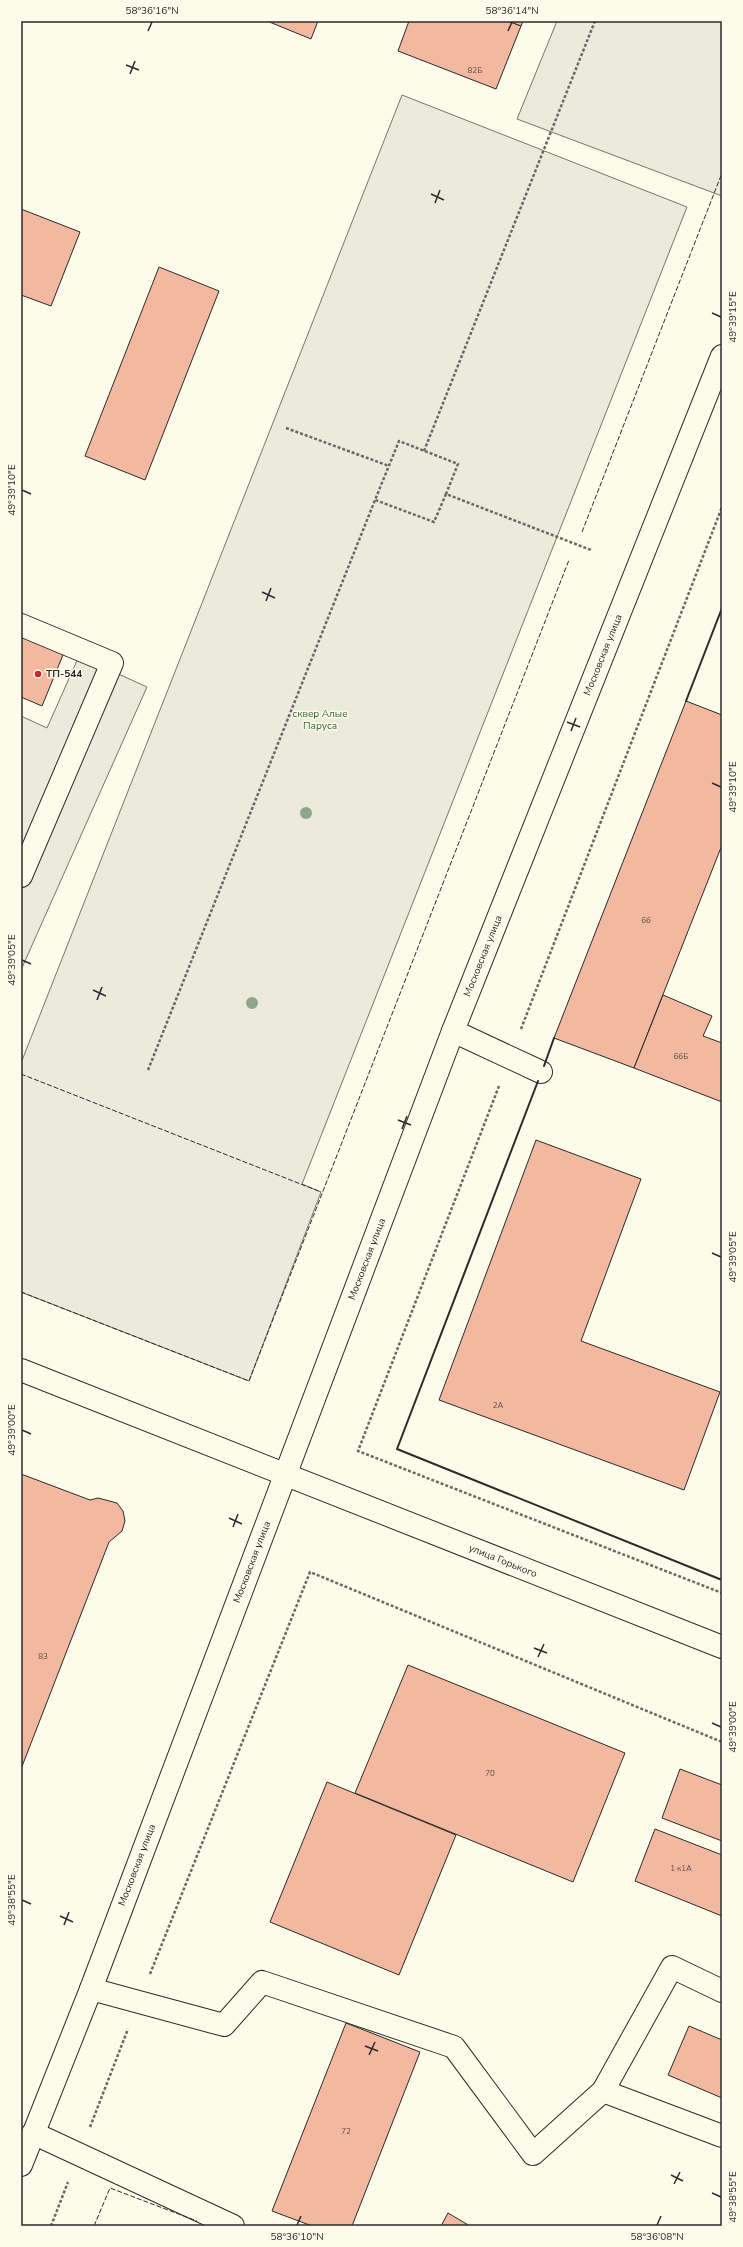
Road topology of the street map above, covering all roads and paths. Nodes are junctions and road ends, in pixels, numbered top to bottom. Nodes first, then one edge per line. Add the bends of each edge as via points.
1 (595, 21) edge
2 (722, 356) edge
3 (286, 428) dead end
4 (424, 451) junction
5 (389, 466) junction
6 (446, 494) junction
7 (376, 500) junction
8 (722, 508) edge
9 (592, 550) dead end
10 (21, 625) edge
11 (21, 876) edge
12 (453, 1031) junction
13 (510, 1058) junction
14 (148, 1070) dead end
15 (541, 1072) dead end
16 (21, 1370) edge
17 (285, 1474) junction
18 (722, 1593) edge
19 (722, 1647) edge
20 (722, 1742) edge
21 (90, 1989) junction
22 (722, 1991) edge
23 (139, 2002) junction
24 (603, 2091) junction
25 (33, 2133) junction
26 (722, 2136) edge
27 (79, 2155) junction
28 (21, 2165) edge
29 (51, 2226) edge
30 (233, 2226) edge

1 - 4 path
2 - 12 main road, Московская улица
3 - 5 path
4 - 5 path via 398,441
4 - 6 path via 458,464
5 - 7 path
6 - 7 path via 434,522
6 - 9 path
7 - 14 path
8 - 13 path
10 - 11 main road via 112,663
12 - 13 main road
12 - 17 main road, Московская улица
13 - 15 main road
13 - 18 path via 358,1451
16 - 17 main road, улица Горького
17 - 19 main road, улица Горького
17 - 21 main road, Московская улица
20 - 23 path via 310,1572
21 - 23 main road
21 - 25 main road, Московская улица
22 - 24 main road via 672,1967
23 - 24 main road via 224,2025 262,1982 454,2047 533,2154
23 - 27 path
24 - 26 main road
25 - 27 main road
25 - 28 main road, Московская улица
27 - 29 path
27 - 30 main road

